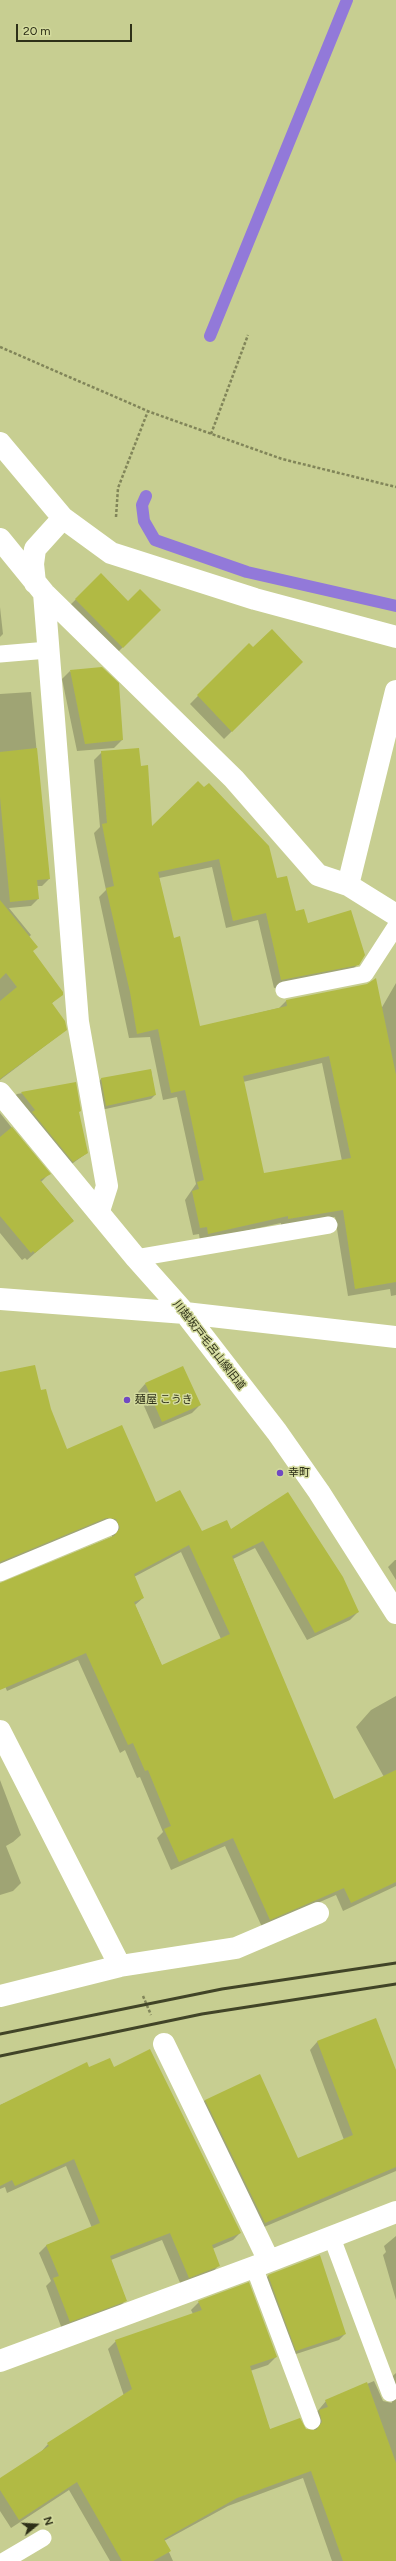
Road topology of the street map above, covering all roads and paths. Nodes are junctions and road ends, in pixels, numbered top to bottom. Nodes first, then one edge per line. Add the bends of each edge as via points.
1 (248, 335) dead end
2 (0, 347) edge
3 (148, 411) junction
4 (211, 434) junction
5 (0, 443) edge
6 (396, 487) edge
7 (118, 488) dead end
8 (63, 518) junction
9 (0, 539) edge
10 (40, 588) junction
11 (396, 638) edge
12 (48, 650) junction
13 (0, 654) edge
14 (396, 691) edge
15 (348, 885) junction
16 (396, 915) edge
17 (396, 926) edge
18 (284, 990) dead end
19 (0, 1092) edge
20 (99, 1211) junction
21 (329, 1225) dead end
22 (136, 1258) junction
23 (0, 1299) edge
24 (185, 1313) junction
25 (396, 1337) edge
26 (110, 1527) dead end
27 (0, 1573) edge
28 (396, 1613) edge
29 (0, 1731) edge
30 (318, 1913) dead end
31 (120, 1966) junction
32 (0, 1996) edge
33 (164, 2044) joint
34 (396, 2212) edge
35 (332, 2238) junction
36 (262, 2264) junction
37 (0, 2361) edge
38 (390, 2393) dead end
39 (312, 2421) dead end
40 (43, 2538) dead end
41 (4, 2561) edge

1 - 4 path
2 - 3 path
3 - 4 path
3 - 7 path
4 - 6 path via 282,459
5 - 8 street
8 - 10 street via 35,549 33,564
8 - 11 street via 111,553 255,599
9 - 10 street
10 - 12 street
10 - 15 street via 234,779 318,875
12 - 13 lane
12 - 20 street via 78,1022 107,1186
14 - 15 street
15 - 16 street
17 - 18 lane via 365,974
19 - 20 street, 川越坂戸毛呂山線旧道
20 - 22 street, 川越坂戸毛呂山線旧道
21 - 22 lane
22 - 24 street, 川越坂戸毛呂山線旧道
23 - 24 street
24 - 25 street
24 - 28 street, 川越坂戸毛呂山線旧道 via 278,1432
26 - 27 lane
29 - 31 street
30 - 31 street via 236,1948
31 - 32 street
31 - 33 path via 135,1978
33 - 36 street
34 - 35 street
35 - 36 street
35 - 38 lane
36 - 37 street
36 - 39 lane
40 - 41 lane

